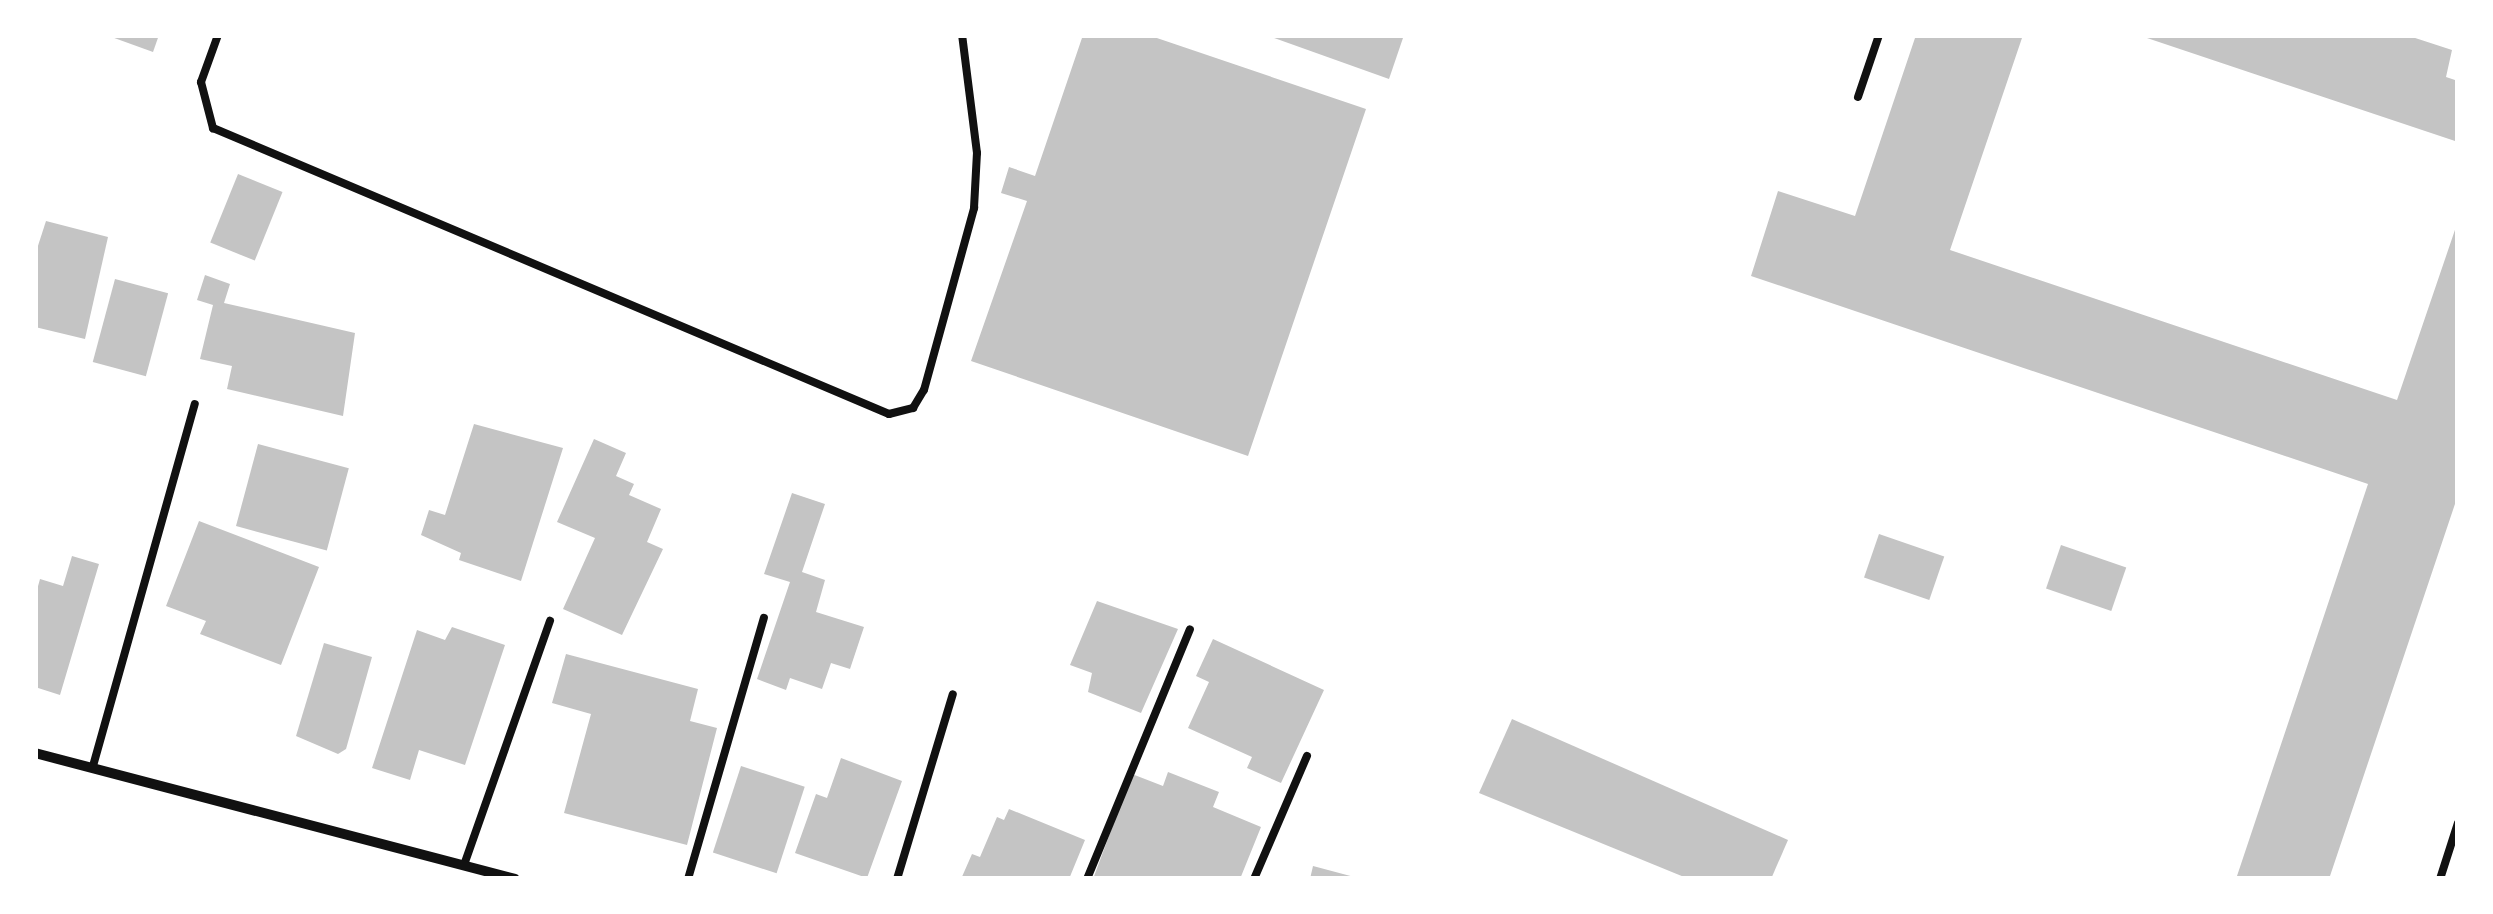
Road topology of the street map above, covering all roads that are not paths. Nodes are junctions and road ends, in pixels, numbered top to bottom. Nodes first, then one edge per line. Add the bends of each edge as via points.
1 (218, 35) edge
2 (962, 35) edge
3 (1879, 35) edge
4 (1858, 97) dead end
5 (195, 404) dead end
6 (764, 618) dead end
7 (550, 622) dead end
8 (1190, 629) dead end
9 (953, 694) dead end
10 (35, 753) edge
11 (1308, 756) dead end
12 (93, 766) junction
13 (2458, 824) edge
14 (464, 866) junction
15 (516, 879) edge
16 (688, 879) edge
17 (898, 879) edge
18 (1087, 879) edge
19 (1254, 879) edge
20 (2440, 879) edge

1 - 2 lane via 201,82 212,128 890,414 912,408 924,390 974,208 977,153
3 - 4 lane
5 - 12 lane
6 - 16 lane
7 - 14 lane
8 - 18 lane
9 - 17 lane
10 - 12 street
11 - 19 lane
12 - 14 street
13 - 20 lane
14 - 15 street

